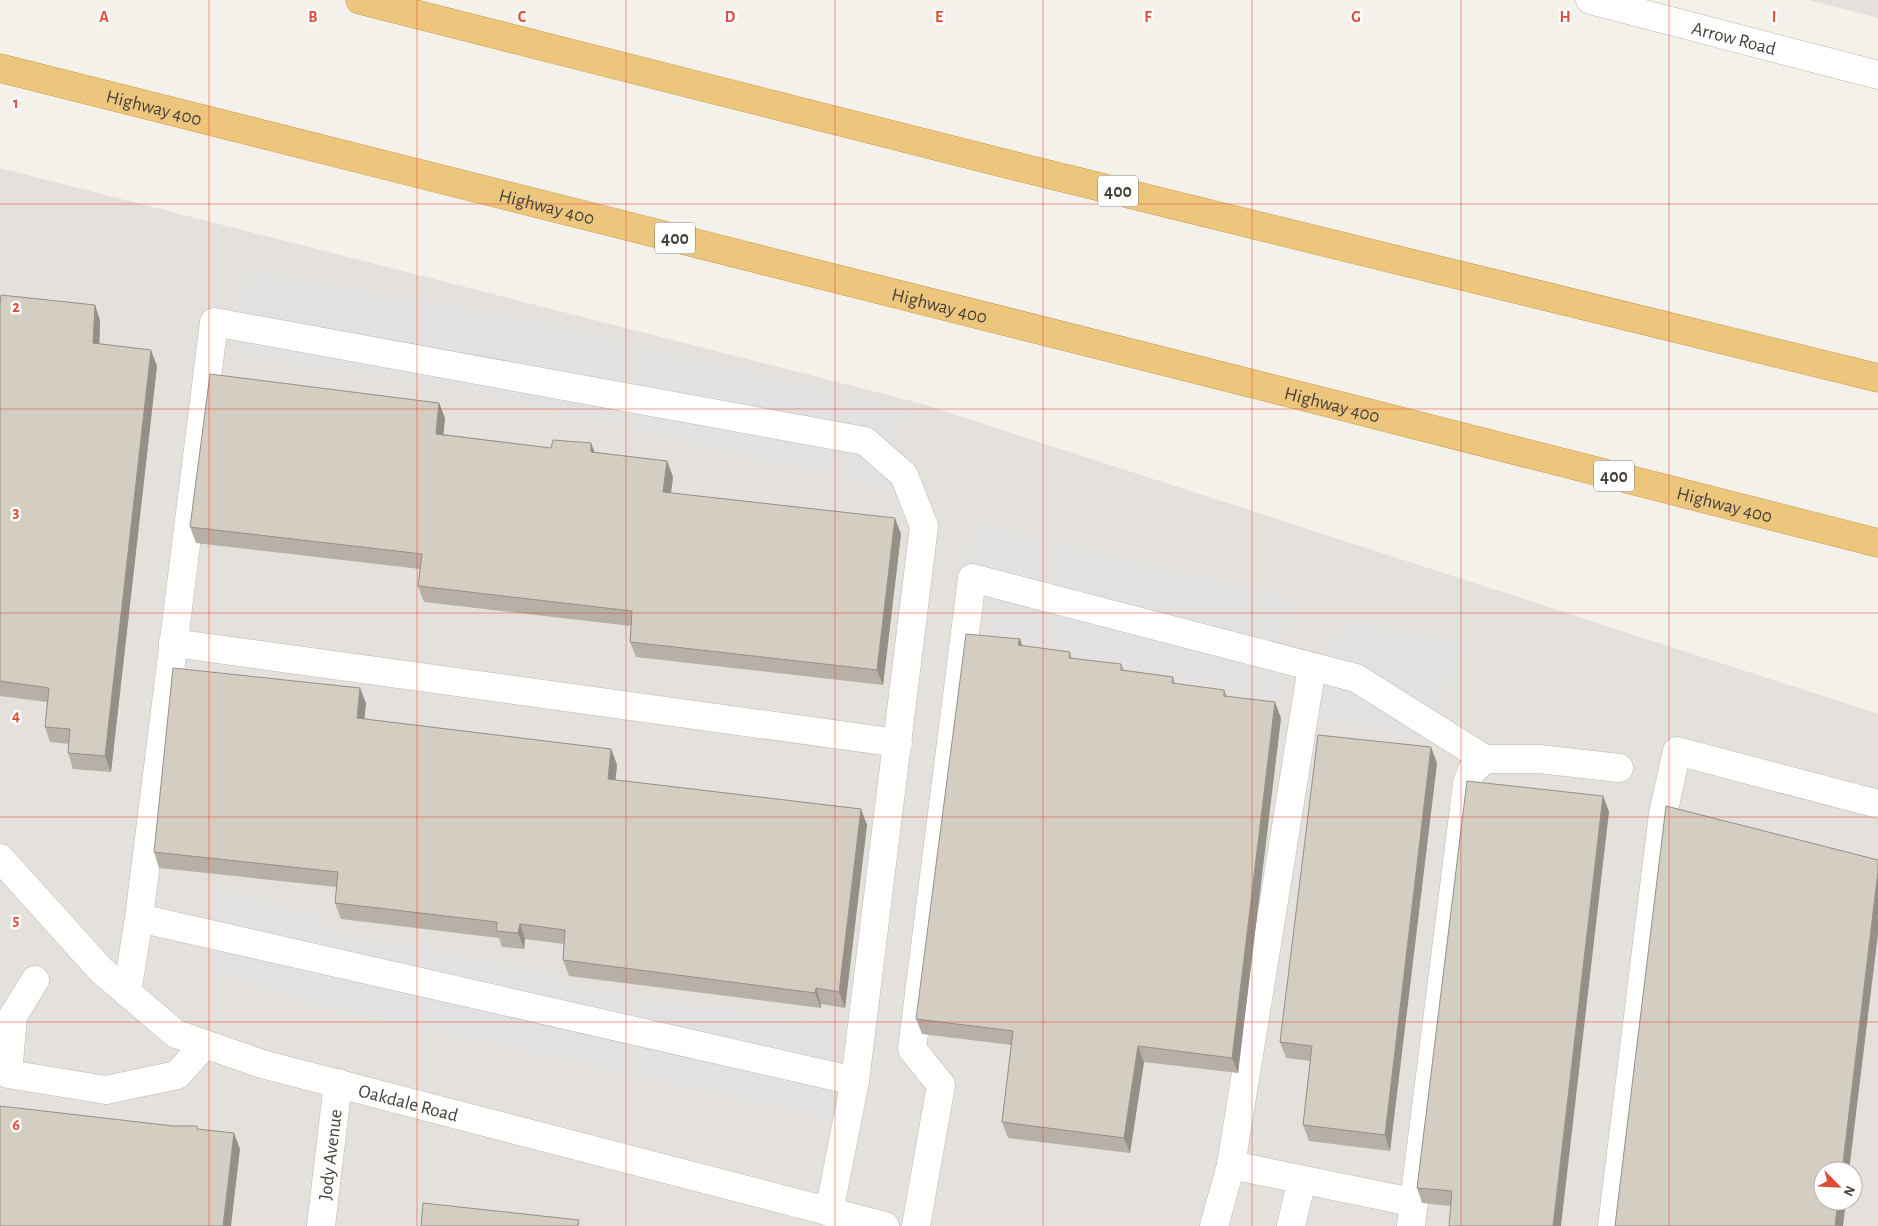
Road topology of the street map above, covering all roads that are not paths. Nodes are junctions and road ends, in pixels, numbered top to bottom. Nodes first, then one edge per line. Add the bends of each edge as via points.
1 (360, 0) edge
2 (1590, 0) edge
3 (1628, 5) edge
4 (0, 68) edge
5 (1878, 75) edge
6 (1878, 378) edge
7 (1878, 543) edge
8 (173, 644) junction
9 (1312, 666) junction
10 (898, 743) junction
11 (1485, 759) junction
12 (1619, 768) dead end
13 (1878, 804) edge
14 (0, 858) edge
15 (139, 918) junction
16 (35, 980) dead end
17 (127, 992) junction
18 (205, 1044) junction
19 (855, 1081) junction
20 (338, 1083) junction
21 (1231, 1165) junction
22 (1302, 1180) junction
23 (829, 1212) junction
24 (1411, 1214) edge
25 (320, 1226) edge
26 (885, 1226) edge
27 (916, 1226) edge
28 (1214, 1226) edge
29 (1291, 1226) edge
30 (1612, 1226) edge

1 - 6 highway, 400 via 1024,168
2 - 3 street, Arrow Road
3 - 5 street, Arrow Road
4 - 7 highway, Highway 400 / 400
8 - 10 street
8 - 10 street via 214,322 865,441 904,475 924,526
8 - 15 street
9 - 11 street via 1356,678
9 - 21 street
9 - 27 street via 972,578 912,1049 941,1085
10 - 19 street
11 - 12 street via 1539,758
11 - 24 street via 1471,772 1467,784
13 - 30 street via 1677,751 1663,814
14 - 17 street, Oakdale Road via 101,970
15 - 17 street
15 - 19 street
16 - 18 street via 13,1016 8,1074 106,1090 177,1075
17 - 18 street, Oakdale Road via 176,1034
18 - 20 street, Oakdale Road via 262,1064
19 - 23 street
20 - 23 street, Oakdale Road
20 - 25 street, Jody Avenue
21 - 22 street
21 - 28 street
22 - 24 street
22 - 29 street
23 - 26 street, Oakdale Road

